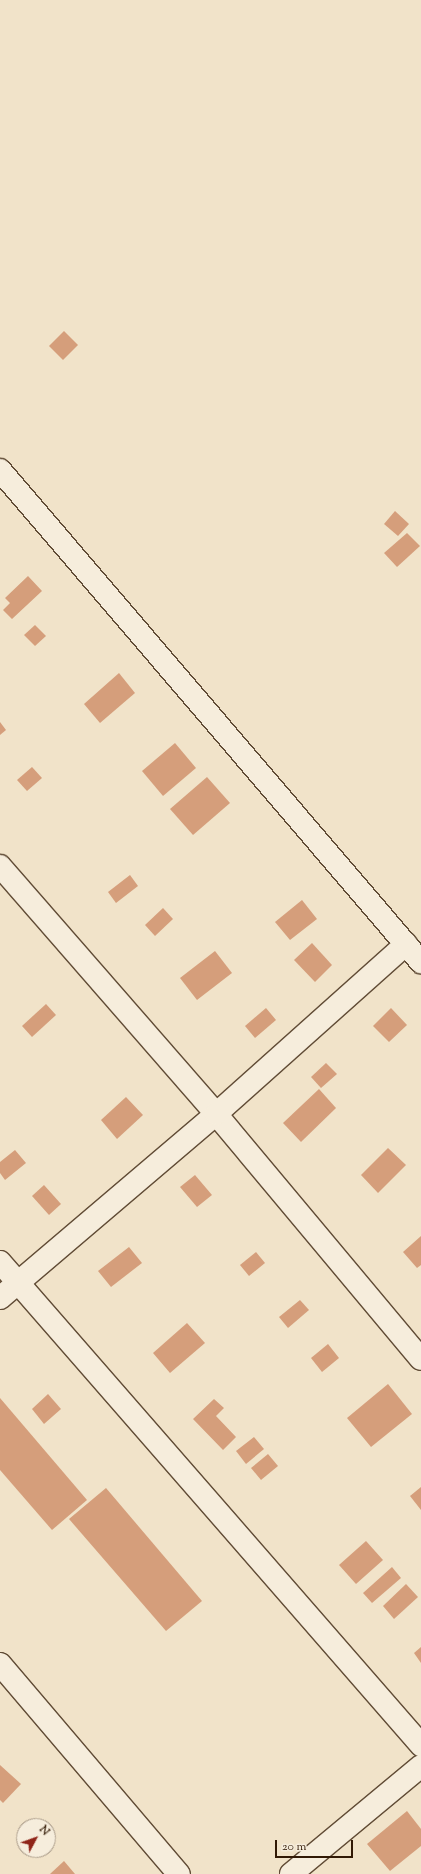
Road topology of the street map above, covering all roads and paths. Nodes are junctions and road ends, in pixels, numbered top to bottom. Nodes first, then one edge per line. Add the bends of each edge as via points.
1 (0, 471) edge
2 (0, 866) edge
3 (406, 944) junction
4 (421, 962) edge
5 (216, 1114) junction
6 (0, 1262) edge
7 (18, 1283) junction
8 (0, 1298) edge
9 (421, 1359) edge
10 (0, 1664) edge
11 (421, 1745) edge
12 (421, 1766) edge
13 (179, 1874) edge
14 (291, 1874) edge

1 - 3 street
2 - 5 street
3 - 4 street
3 - 5 street
5 - 7 street
5 - 9 street
6 - 7 street
7 - 8 street
7 - 11 street
10 - 13 street
12 - 14 street

